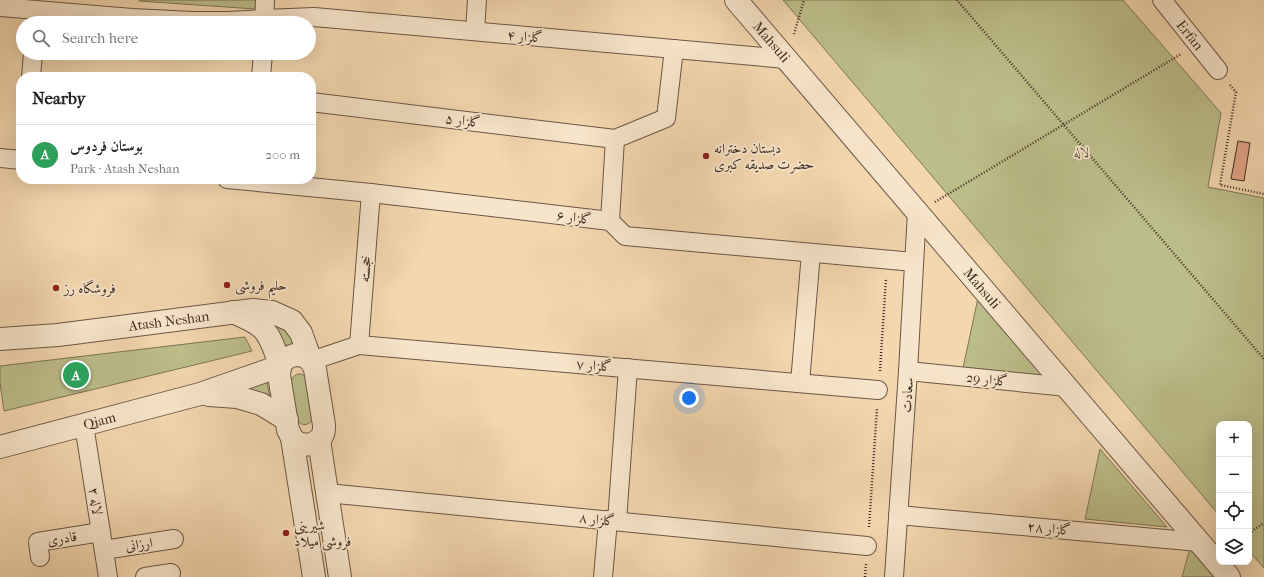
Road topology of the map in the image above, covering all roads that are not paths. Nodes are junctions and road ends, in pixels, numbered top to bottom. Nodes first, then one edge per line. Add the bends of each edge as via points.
1 (265, 0) edge
2 (477, 0) edge
3 (736, 0) edge
4 (1162, 0) edge
5 (0, 7) edge
6 (32, 16) edge
7 (264, 16) edge
8 (316, 17) edge
9 (475, 31) junction
10 (674, 49) junction
11 (786, 59) junction
12 (32, 60) edge
13 (262, 60) edge
14 (1218, 70) road end
15 (31, 72) edge
16 (261, 72) edge
17 (316, 103) edge
18 (616, 139) junction
19 (0, 158) edge
20 (16, 160) edge
21 (291, 184) edge
22 (371, 193) junction
23 (917, 212) junction
24 (610, 221) junction
25 (811, 253) junction
26 (914, 262) junction
27 (233, 312) junction
28 (0, 339) edge
29 (359, 345) junction
30 (312, 361) junction
31 (280, 366) junction
32 (628, 368) junction
33 (908, 371) junction
34 (800, 383) junction
35 (1067, 387) junction
36 (878, 390) road end
37 (200, 394) junction
38 (84, 424) junction
39 (289, 429) junction
40 (319, 440) junction
41 (0, 447) edge
42 (327, 493) junction
43 (898, 515) junction
44 (613, 521) junction
45 (174, 539) dead end
46 (102, 541) junction
47 (1199, 542) junction
48 (868, 546) road end
49 (40, 557) dead end
50 (172, 573) dead end
51 (108, 577) edge
52 (145, 577) edge
53 (314, 577) edge
54 (340, 577) edge
55 (603, 577) edge
56 (894, 577) edge
57 (1229, 577) edge

1 - 7 street
2 - 9 street
3 - 11 street, Mahsuli
4 - 14 street, Erfan
5 - 6 street
8 - 9 street, گلزار ۴
9 - 10 street, گلزار ۴
10 - 11 street, گلزار ۴
10 - 18 street via 666,118
11 - 23 street, Mahsuli
12 - 15 street
13 - 16 street
17 - 18 street, گلزار ۵
18 - 24 street
19 - 20 street
21 - 22 street, گلزار ۶
22 - 24 street, گلزار ۶
22 - 29 street, خجسته
23 - 26 street, سعادت
23 - 35 street, Mahsuli
24 - 25 street, گلزار ۶ via 625,236
25 - 26 street, گلزار ۶
25 - 34 street
26 - 33 street, سعادت
27 - 28 street, Atash Neshan via 58,335
27 - 30 street, Atash Neshan via 272,312 292,321 301,333
27 - 31 street via 263,329
29 - 30 street, گلزار ۷
29 - 32 street, گلزار ۷
30 - 31 street, Qiam via 304,355 294,354 286,358
30 - 40 street, Atash Neshan via 324,425
31 - 37 street, Qiam
31 - 39 street via 279,375
32 - 34 street, گلزار ۷
32 - 44 street
33 - 35 street, گلزار 29
33 - 43 street, سعادت
34 - 36 street, گلزار ۷
35 - 47 street, Mahsuli
37 - 38 street, Qiam
37 - 39 street, Qiam via 237,397 261,404
38 - 41 street, Qiam
38 - 46 street, لاله ۲
39 - 40 street, Qiam via 300,444 309,445
39 - 53 street
40 - 42 street
42 - 44 street, گلزار ۸
42 - 54 street
43 - 47 street, گلزار ۲۸
43 - 56 street, سعادت
44 - 48 street, گلزار ۸
44 - 55 street
45 - 46 street, ارزانی
46 - 49 street, قادری via 38,542
46 - 51 street, لاله ۲
47 - 57 street, Mahsuli
50 - 52 street

